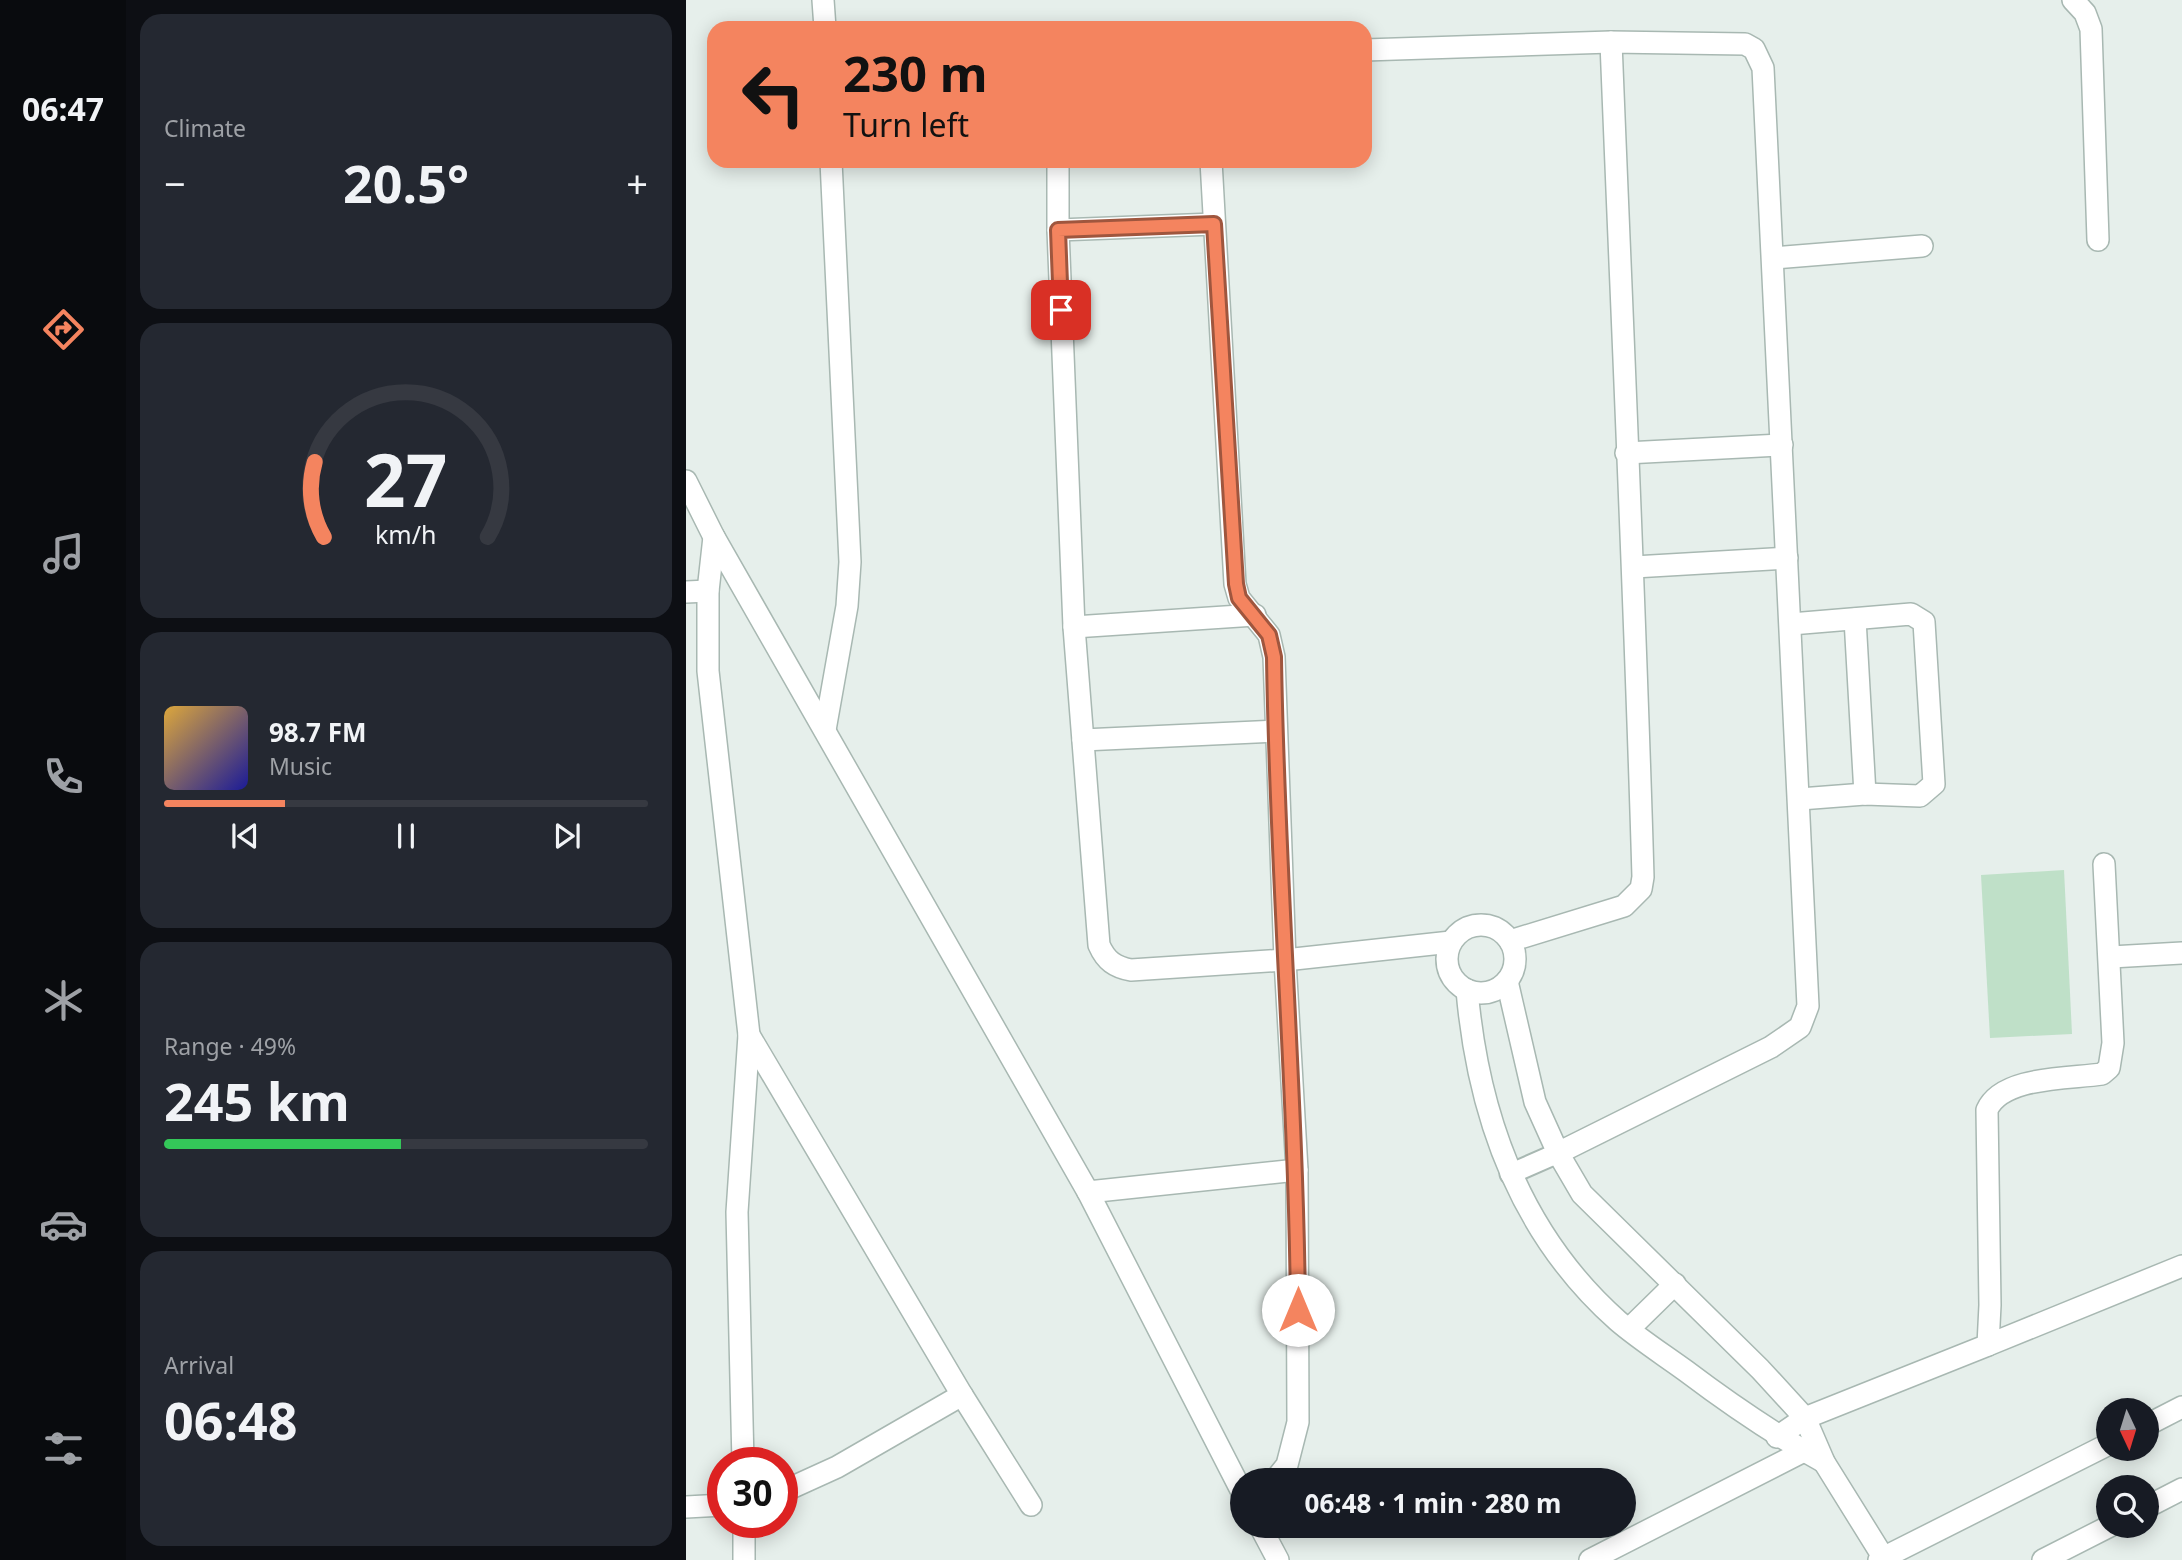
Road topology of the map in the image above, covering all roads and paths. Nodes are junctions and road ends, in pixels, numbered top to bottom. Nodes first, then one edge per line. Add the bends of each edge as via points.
1 (824, 0) edge
2 (2073, 0) edge
3 (825, 21) edge
4 (1611, 42) junction
5 (1372, 50) edge
6 (831, 168) edge
7 (1058, 168) edge
8 (1211, 168) edge
9 (1214, 224) junction
10 (1058, 230) junction
11 (2098, 240) dead end
12 (1922, 246) dead end
13 (1773, 258) junction
14 (1782, 445) junction
15 (1626, 453) junction
16 (686, 481) edge
17 (714, 537) junction
18 (1787, 558) junction
19 (1634, 567) junction
20 (686, 592) edge
21 (708, 592) junction
22 (1255, 615) junction
23 (1854, 619) junction
24 (1791, 624) junction
25 (1074, 627) junction
26 (825, 730) junction
27 (1276, 731) junction
28 (1083, 740) junction
29 (1865, 794) junction
30 (1800, 799) junction
31 (2104, 863) dead end
32 (1510, 941) junction
33 (1451, 942) junction
34 (2182, 953) edge
35 (2111, 957) junction
36 (1285, 960) junction
37 (1507, 981) junction
38 (1467, 990) junction
39 (750, 1035) junction
40 (1558, 1153) junction
41 (1297, 1170) junction
42 (1510, 1174) junction
43 (1088, 1192) junction
44 (2182, 1266) edge
45 (1675, 1284) junction
46 (1629, 1329) junction
47 (1988, 1345) junction
48 (962, 1395) junction
49 (2182, 1407) edge
50 (1805, 1418) junction
51 (2160, 1418) edge
52 (1777, 1437) junction
53 (743, 1447) edge
54 (1804, 1451) junction
55 (2096, 1451) edge
56 (1824, 1462) junction
57 (1285, 1468) edge
58 (1230, 1469) edge
59 (798, 1485) edge
60 (2182, 1489) edge
61 (2159, 1501) edge
62 (1031, 1505) dead end
63 (707, 1506) edge
64 (686, 1507) edge
65 (2096, 1533) edge
66 (744, 1538) edge
67 (1266, 1538) edge
68 (1883, 1559) edge
69 (744, 1560) edge
70 (1278, 1560) edge
71 (1591, 1560) edge
72 (2043, 1560) edge

1 - 3 street
2 - 11 street via 2091,29
4 - 5 street
4 - 13 street via 1745,44 1754,49 1763,68
4 - 15 street
6 - 26 street via 850,562 847,606
7 - 10 street
8 - 9 street
9 - 10 street
9 - 22 street via 1236,584 1239,598
10 - 25 street
12 - 13 street
13 - 14 street
14 - 15 street
14 - 18 street
15 - 19 street
16 - 17 street
17 - 21 street
17 - 26 street
18 - 19 street
18 - 24 street
19 - 32 street via 1641,889 1624,906
20 - 21 street
21 - 39 street via 708,671
22 - 25 street
22 - 27 street via 1269,635 1274,657
23 - 24 street
23 - 29 street
23 - 29 street via 1912,614 1924,622 1934,784 1920,796
24 - 30 street
25 - 28 street
26 - 43 street
27 - 28 street
27 - 36 street
28 - 36 street via 1099,945 1104,956 1117,967 1131,970
29 - 30 street
30 - 40 street via 1810,992 1800,1027 1771,1047
31 - 35 street
32 - 33 street via 1500,931 1473,926
32 - 37 street via 1514,969
33 - 36 street
33 - 38 street via 1448,970
34 - 35 street
35 - 47 street via 2113,1043 2109,1068 2102,1074 2015,1085 1998,1093 1987,1110
36 - 41 street
37 - 38 street via 1482,993
37 - 40 street via 1535,1102
38 - 42 street via 1489,1117
39 - 48 street
39 - 53 street via 737,1212
40 - 42 lane
40 - 45 street via 1582,1194
41 - 43 street
41 - 57 street via 1298,1422
42 - 46 street via 1538,1228 1595,1298
43 - 58 street
44 - 47 street
45 - 46 street
45 - 50 street
46 - 52 street
47 - 50 street
48 - 59 street
48 - 62 street
49 - 51 street
50 - 52 street
50 - 56 street
52 - 54 street
54 - 56 street
54 - 71 street
55 - 68 street
56 - 68 street
60 - 61 street
63 - 64 street
65 - 72 street
66 - 69 street
67 - 70 street

